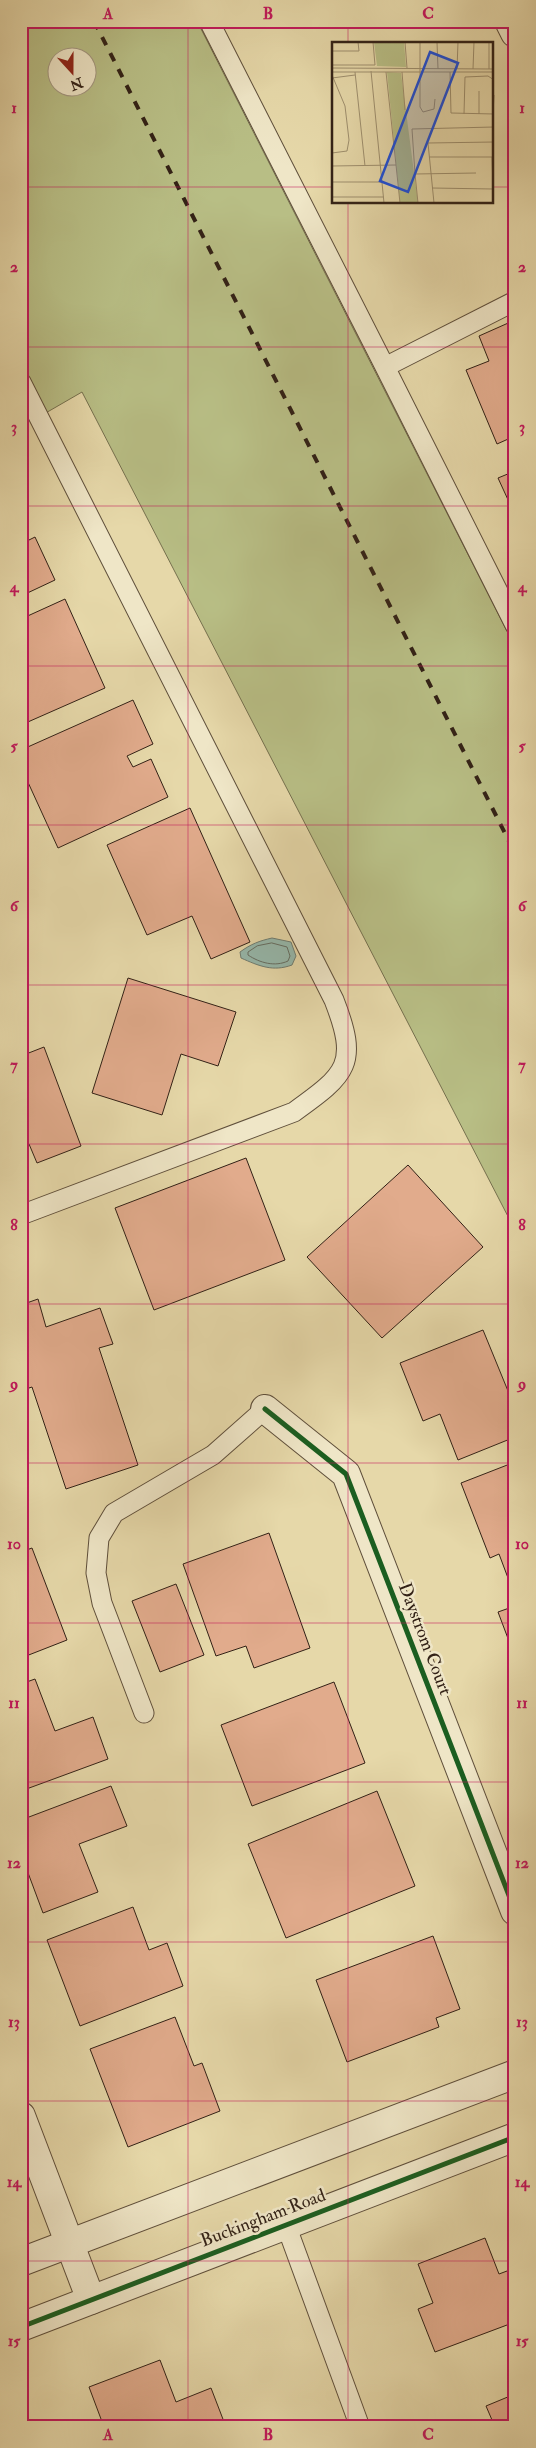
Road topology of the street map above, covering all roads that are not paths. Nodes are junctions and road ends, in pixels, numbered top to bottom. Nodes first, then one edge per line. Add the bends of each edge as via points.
1 (209, 21) edge
2 (509, 21) edge
3 (515, 33) edge
4 (515, 301) edge
5 (385, 367) junction
6 (21, 382) edge
7 (515, 625) edge
8 (21, 1215) edge
9 (265, 1409) joint
10 (144, 1713) dead end
11 (515, 1911) edge
12 (515, 2074) edge
13 (21, 2116) edge
14 (515, 2137) edge
15 (286, 2225) junction
16 (70, 2244) junction
17 (21, 2262) edge
18 (91, 2300) junction
19 (21, 2327) edge
20 (360, 2427) edge

1 - 5 lane
2 - 3 street
4 - 5 lane
5 - 7 lane
6 - 8 lane via 334,1000 346,1031 347,1059 330,1086 294,1112
9 - 10 lane via 212,1454 114,1513 99,1538 96,1573 102,1603
9 - 11 street, Daystrom Court via 346,1474
12 - 16 street
13 - 16 street
14 - 15 street, Buckingham Road
15 - 18 street, Buckingham Road
15 - 20 lane
16 - 17 street
16 - 18 street
18 - 19 street, Buckingham Road

